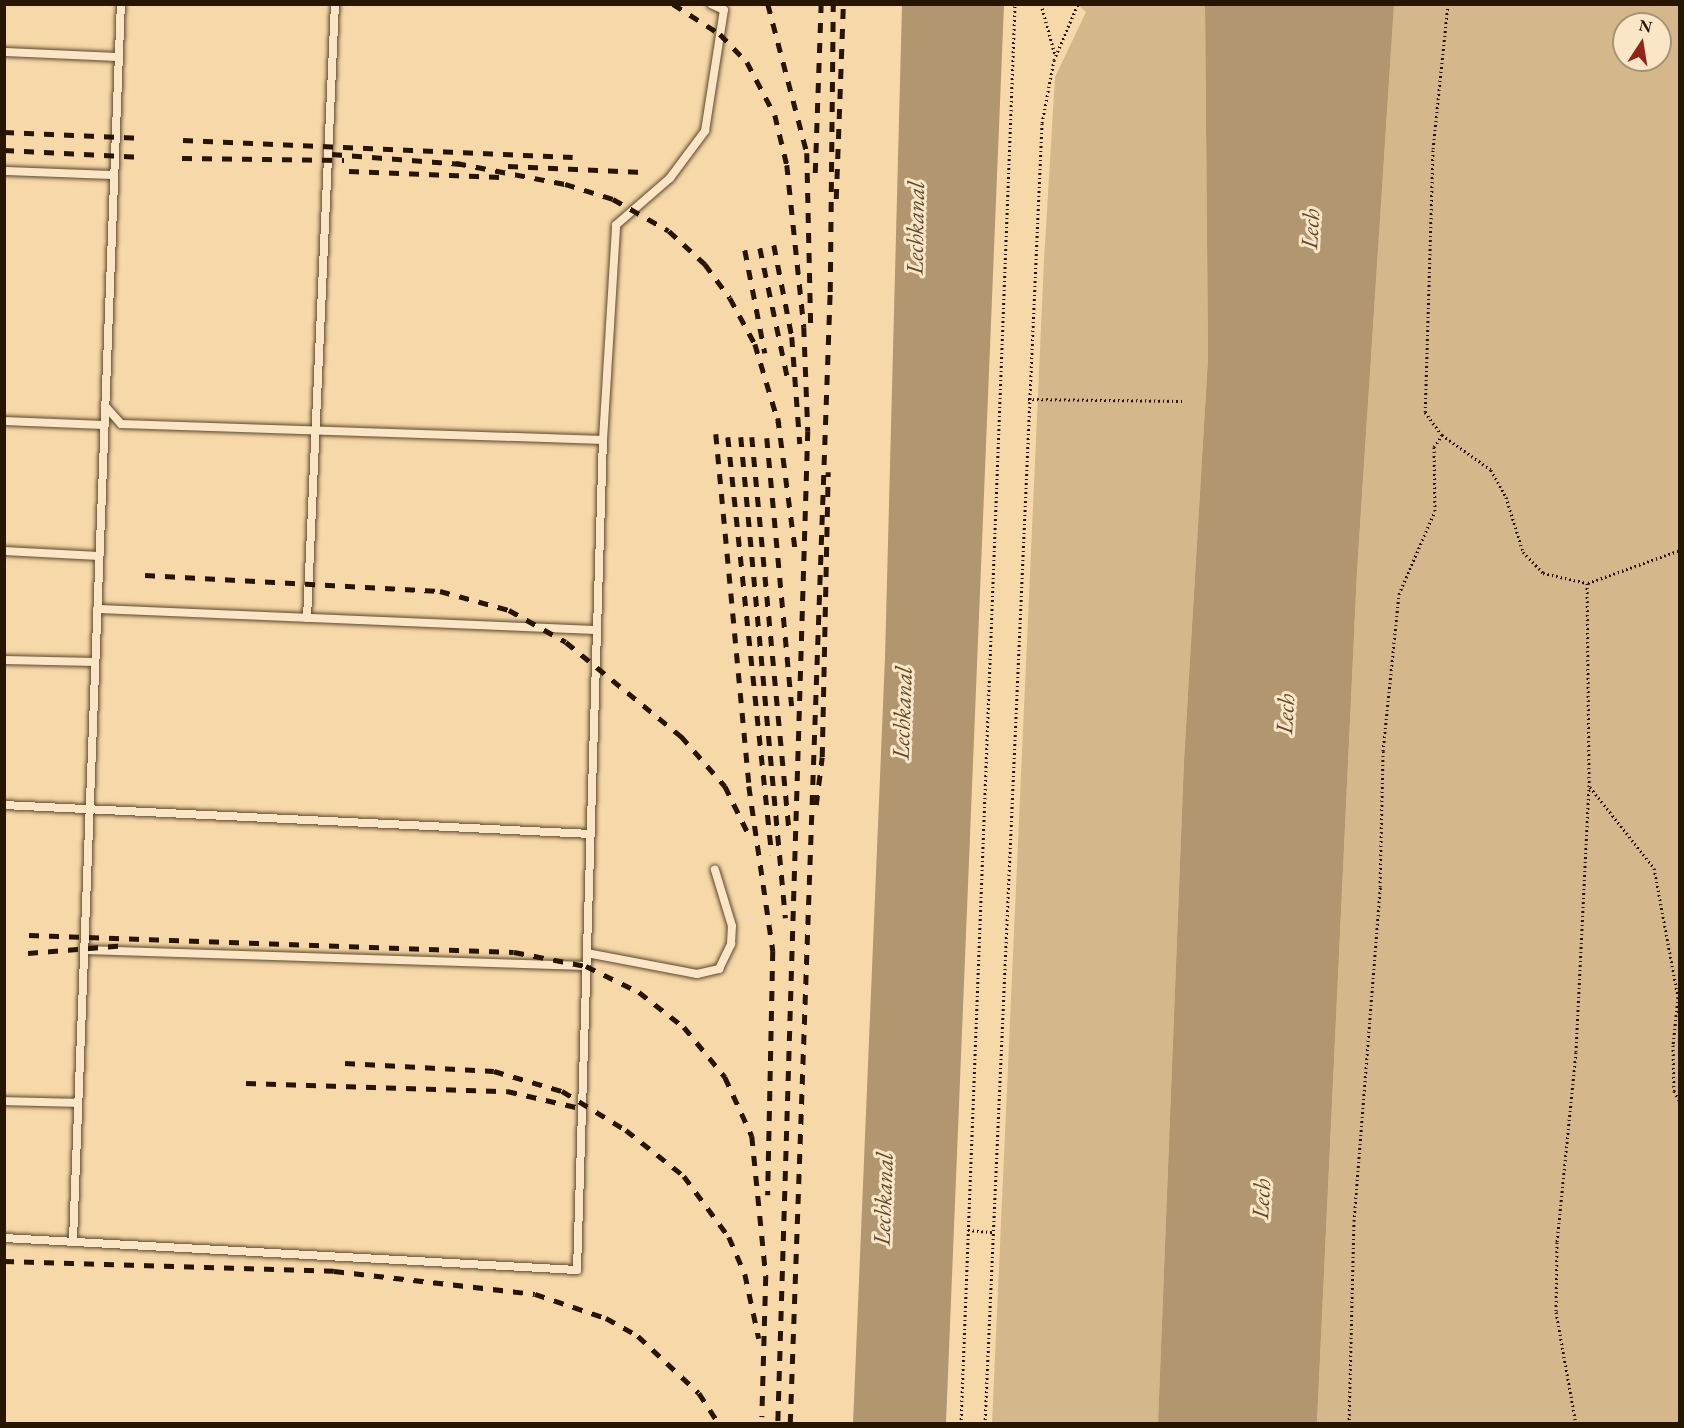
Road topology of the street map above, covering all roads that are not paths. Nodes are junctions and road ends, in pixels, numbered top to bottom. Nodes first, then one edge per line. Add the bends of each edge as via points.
1 (120, 4) edge
2 (335, 4) edge
3 (711, 4) edge
4 (4, 52) edge
5 (118, 57) junction
6 (4, 171) edge
7 (114, 175) junction
8 (105, 406) junction
9 (4, 421) edge
10 (104, 425) junction
11 (314, 431) junction
12 (603, 440) junction
13 (4, 551) edge
14 (99, 556) junction
15 (97, 609) junction
16 (307, 618) junction
17 (597, 630) junction
18 (4, 660) edge
19 (95, 662) junction
20 (4, 805) edge
21 (90, 810) junction
22 (591, 834) junction
23 (715, 870) dead end
24 (85, 950) junction
25 (587, 953) junction
26 (586, 966) junction
27 (4, 1101) edge
28 (78, 1103) junction
29 (4, 1238) edge
30 (73, 1240) junction

1 - 5 lane
2 - 11 lane
3 - 12 lane via 724,10 705,131 670,178 616,225
4 - 5 lane
5 - 7 lane
6 - 7 lane
7 - 8 lane
8 - 10 lane
8 - 11 lane via 121,424
9 - 10 lane
10 - 14 lane
11 - 12 lane
11 - 16 lane
12 - 17 lane
13 - 14 lane
14 - 15 lane
15 - 16 lane
15 - 19 lane
16 - 17 lane
17 - 22 lane
18 - 19 lane
19 - 21 lane
20 - 21 lane
21 - 22 lane
21 - 24 lane
22 - 25 lane
23 - 25 lane via 732,926 731,944 719,969 697,974
24 - 26 lane
24 - 28 lane
25 - 26 lane
26 - 30 lane via 577,1270
27 - 28 lane
28 - 30 lane
29 - 30 lane

